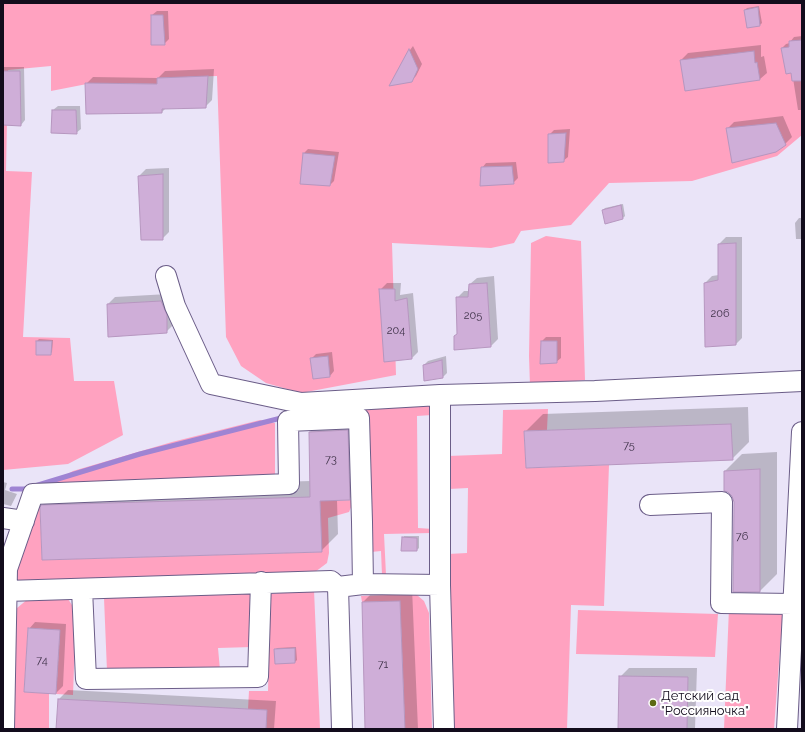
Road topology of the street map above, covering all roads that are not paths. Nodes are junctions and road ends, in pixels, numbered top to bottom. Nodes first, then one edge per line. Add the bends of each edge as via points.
1 (166, 276) dead end
2 (802, 381) edge
3 (440, 395) junction
4 (802, 432) edge
5 (650, 505) dead end
6 (3, 518) edge
7 (24, 521) junction
8 (261, 582) junction
9 (363, 584) junction
10 (440, 585) junction
11 (338, 587) junction
12 (82, 589) junction
13 (6, 591) junction
14 (793, 604) junction
15 (795, 693) edge
16 (4, 729) edge
17 (342, 729) edge
18 (444, 729) edge
19 (787, 729) edge

1 - 3 street via 175,306 211,384 301,403
2 - 3 street via 596,391
3 - 10 street
4 - 14 street
5 - 14 street via 722,502 721,603
6 - 7 street
7 - 9 street via 33,494 289,484 288,421 359,418
7 - 13 street via 7,569
8 - 11 street via 331,581
8 - 12 street
8 - 12 street via 258,677 86,679
9 - 10 street
9 - 11 street
10 - 18 street
11 - 17 street
12 - 13 street
13 - 16 street
14 - 15 street
15 - 19 street

